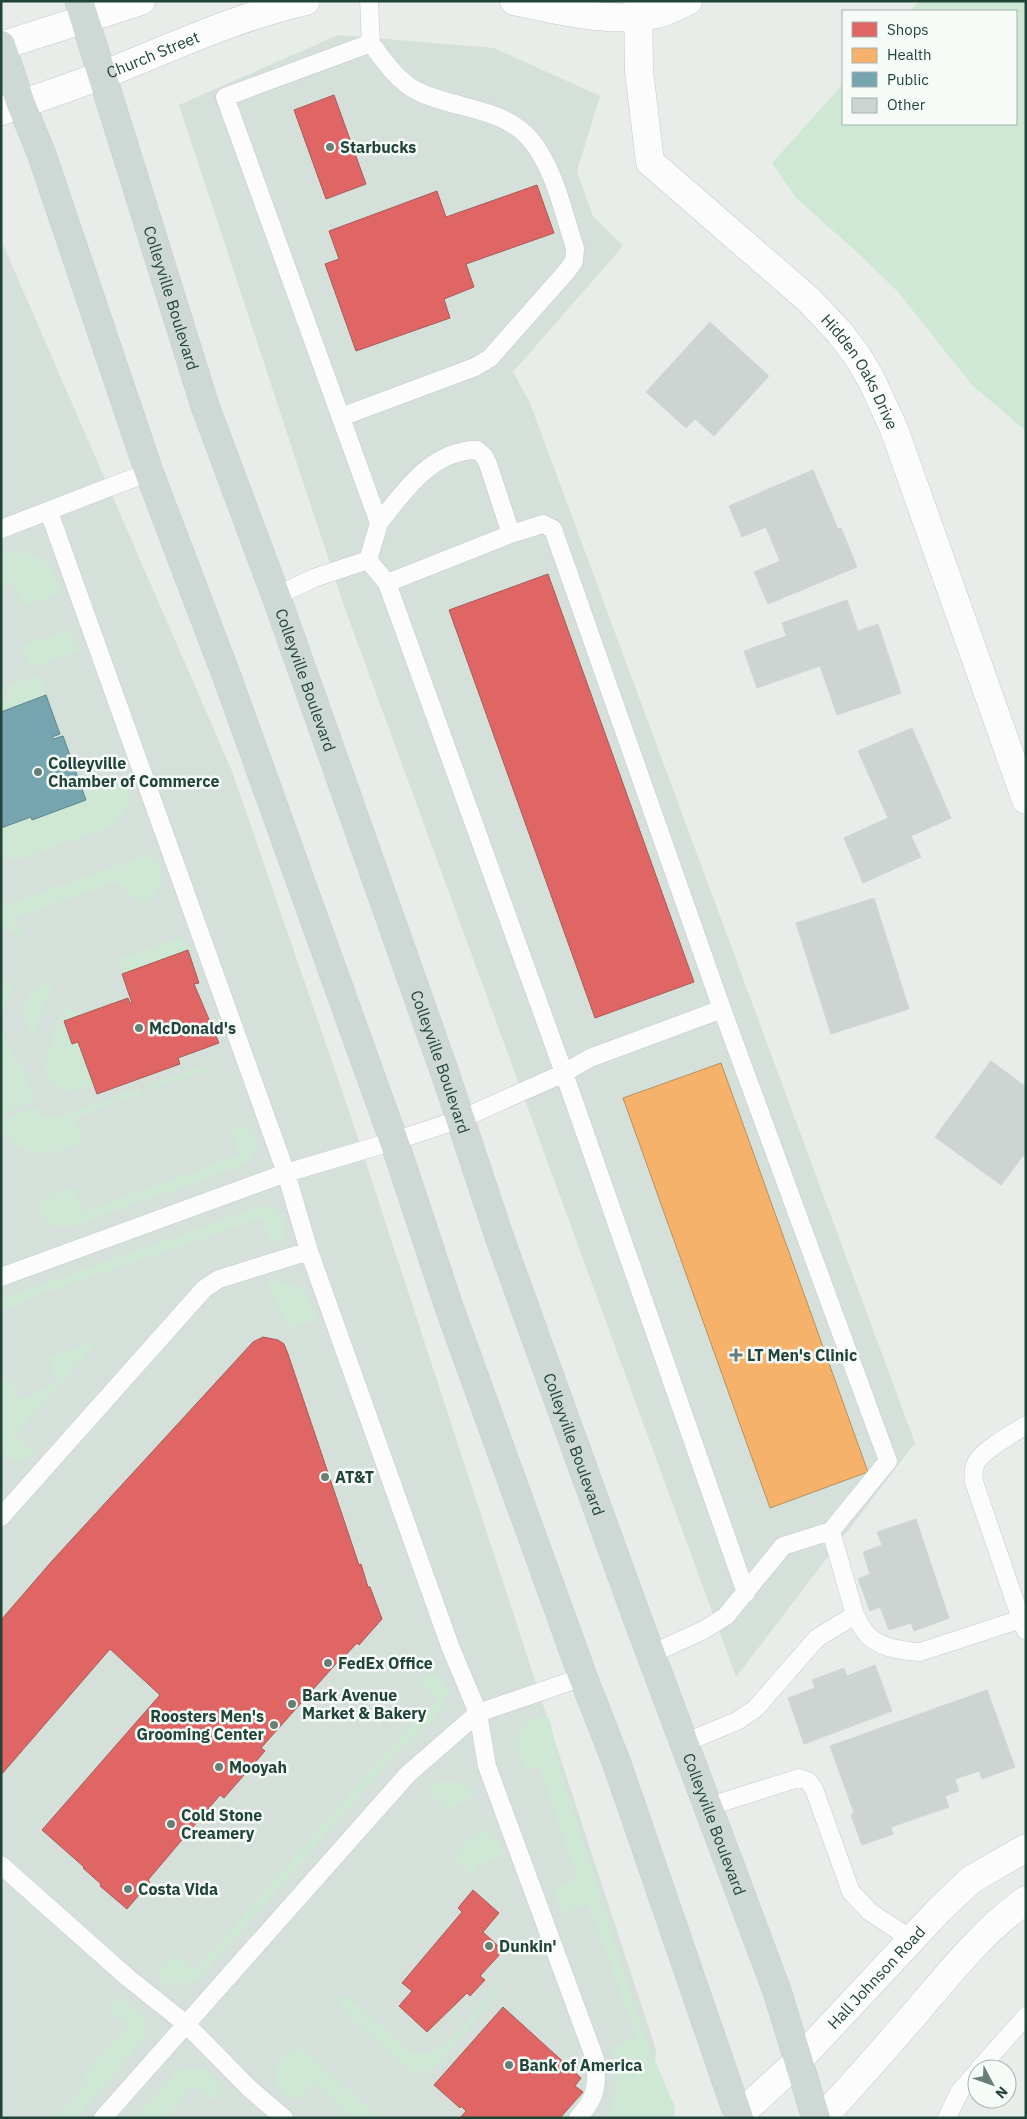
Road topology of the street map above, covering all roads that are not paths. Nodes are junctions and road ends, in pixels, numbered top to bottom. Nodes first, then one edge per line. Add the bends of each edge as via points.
1 (141, 1) edge
2 (306, 1) edge
3 (369, 1) edge
4 (514, 1) edge
5 (688, 1) edge
6 (638, 9) edge
7 (82, 10) edge
8 (371, 43) junction
9 (1, 46) edge
10 (102, 75) junction
11 (11, 107) edge
12 (341, 417) junction
13 (149, 472) junction
14 (49, 512) junction
15 (379, 523) junction
16 (1, 530) edge
17 (512, 534) junction
18 (368, 560) junction
19 (387, 582) junction
20 (276, 596) junction
21 (1026, 800) edge
22 (722, 1008) junction
23 (564, 1073) junction
24 (460, 1119) junction
25 (394, 1141) junction
26 (286, 1173) junction
27 (309, 1251) junction
28 (1, 1277) edge
29 (1026, 1424) edge
30 (1, 1517) edge
31 (831, 1530) junction
32 (746, 1593) junction
33 (856, 1615) junction
34 (1023, 1625) edge
35 (651, 1654) junction
36 (583, 1678) junction
37 (478, 1713) junction
38 (684, 1743) junction
39 (708, 1807) junction
40 (1026, 1848) edge
41 (1, 1865) edge
42 (1026, 1900) edge
43 (911, 1939) junction
44 (1026, 2016) edge
45 (186, 2024) junction
46 (988, 2059) edge
47 (797, 2062) junction
48 (967, 2083) edge
49 (738, 2117) edge
50 (103, 2118) edge
51 (284, 2118) edge
52 (578, 2118) edge
53 (816, 2118) edge
54 (822, 2118) edge
55 (947, 2118) edge

1 - 7 street
2 - 10 street, Church Street via 218,28
3 - 8 lane
4 - 6 street via 613,17
5 - 6 street via 653,15
6 - 21 street, Hidden Oaks Drive via 639,71 650,162 809,300 858,357 894,429
7 - 9 street
7 - 10 main road, Colleyville Boulevard
8 - 12 lane via 225,97
8 - 12 lane via 388,66 419,92 496,116 516,126 528,137 548,167 576,248 574,261 567,271 490,358 475,367
9 - 11 main road
10 - 11 street, Church Street
10 - 20 main road, Colleyville Boulevard via 205,406
11 - 13 main road via 42,155
12 - 15 lane
13 - 14 lane
13 - 25 main road via 231,686
14 - 16 lane
14 - 26 lane
15 - 17 lane via 419,475 464,450 477,450 488,464
15 - 18 lane
17 - 19 lane
17 - 22 lane via 543,524 553,529
18 - 19 lane
18 - 20 lane via 314,578
19 - 23 lane
20 - 24 main road, Colleyville Boulevard
22 - 23 lane via 590,1058
22 - 31 lane via 888,1461
23 - 24 lane
23 - 32 lane
24 - 25 lane
24 - 35 main road, Colleyville Boulevard via 500,1239
25 - 26 lane
25 - 36 main road via 451,1314
26 - 27 lane
26 - 28 lane
27 - 30 lane via 219,1279 204,1289
27 - 37 lane via 450,1646
29 - 34 lane via 984,1454 976,1462 973,1472
31 - 32 lane via 782,1546
31 - 33 lane
32 - 35 lane via 726,1616 704,1630
33 - 34 lane via 865,1634 903,1651 920,1652
33 - 38 lane via 817,1638 755,1710
35 - 38 main road, Colleyville Boulevard
36 - 37 lane
36 - 49 main road via 617,1764
37 - 45 lane via 408,1774
37 - 52 lane via 487,1766 595,2059 597,2079 594,2098
38 - 39 main road, Colleyville Boulevard
39 - 43 lane via 799,1778 808,1781 814,1789 851,1892 870,1912
39 - 47 main road, Colleyville Boulevard via 777,1991
40 - 43 street, Hall Johnson Road via 972,1879
41 - 45 lane
42 - 54 street via 998,1921 966,1954 866,2072
43 - 47 street, Hall Johnson Road
44 - 46 lane
45 - 50 lane
45 - 51 lane via 249,2088
47 - 49 street, Hall Johnson Road
47 - 53 main road, Colleyville Boulevard
48 - 55 lane

